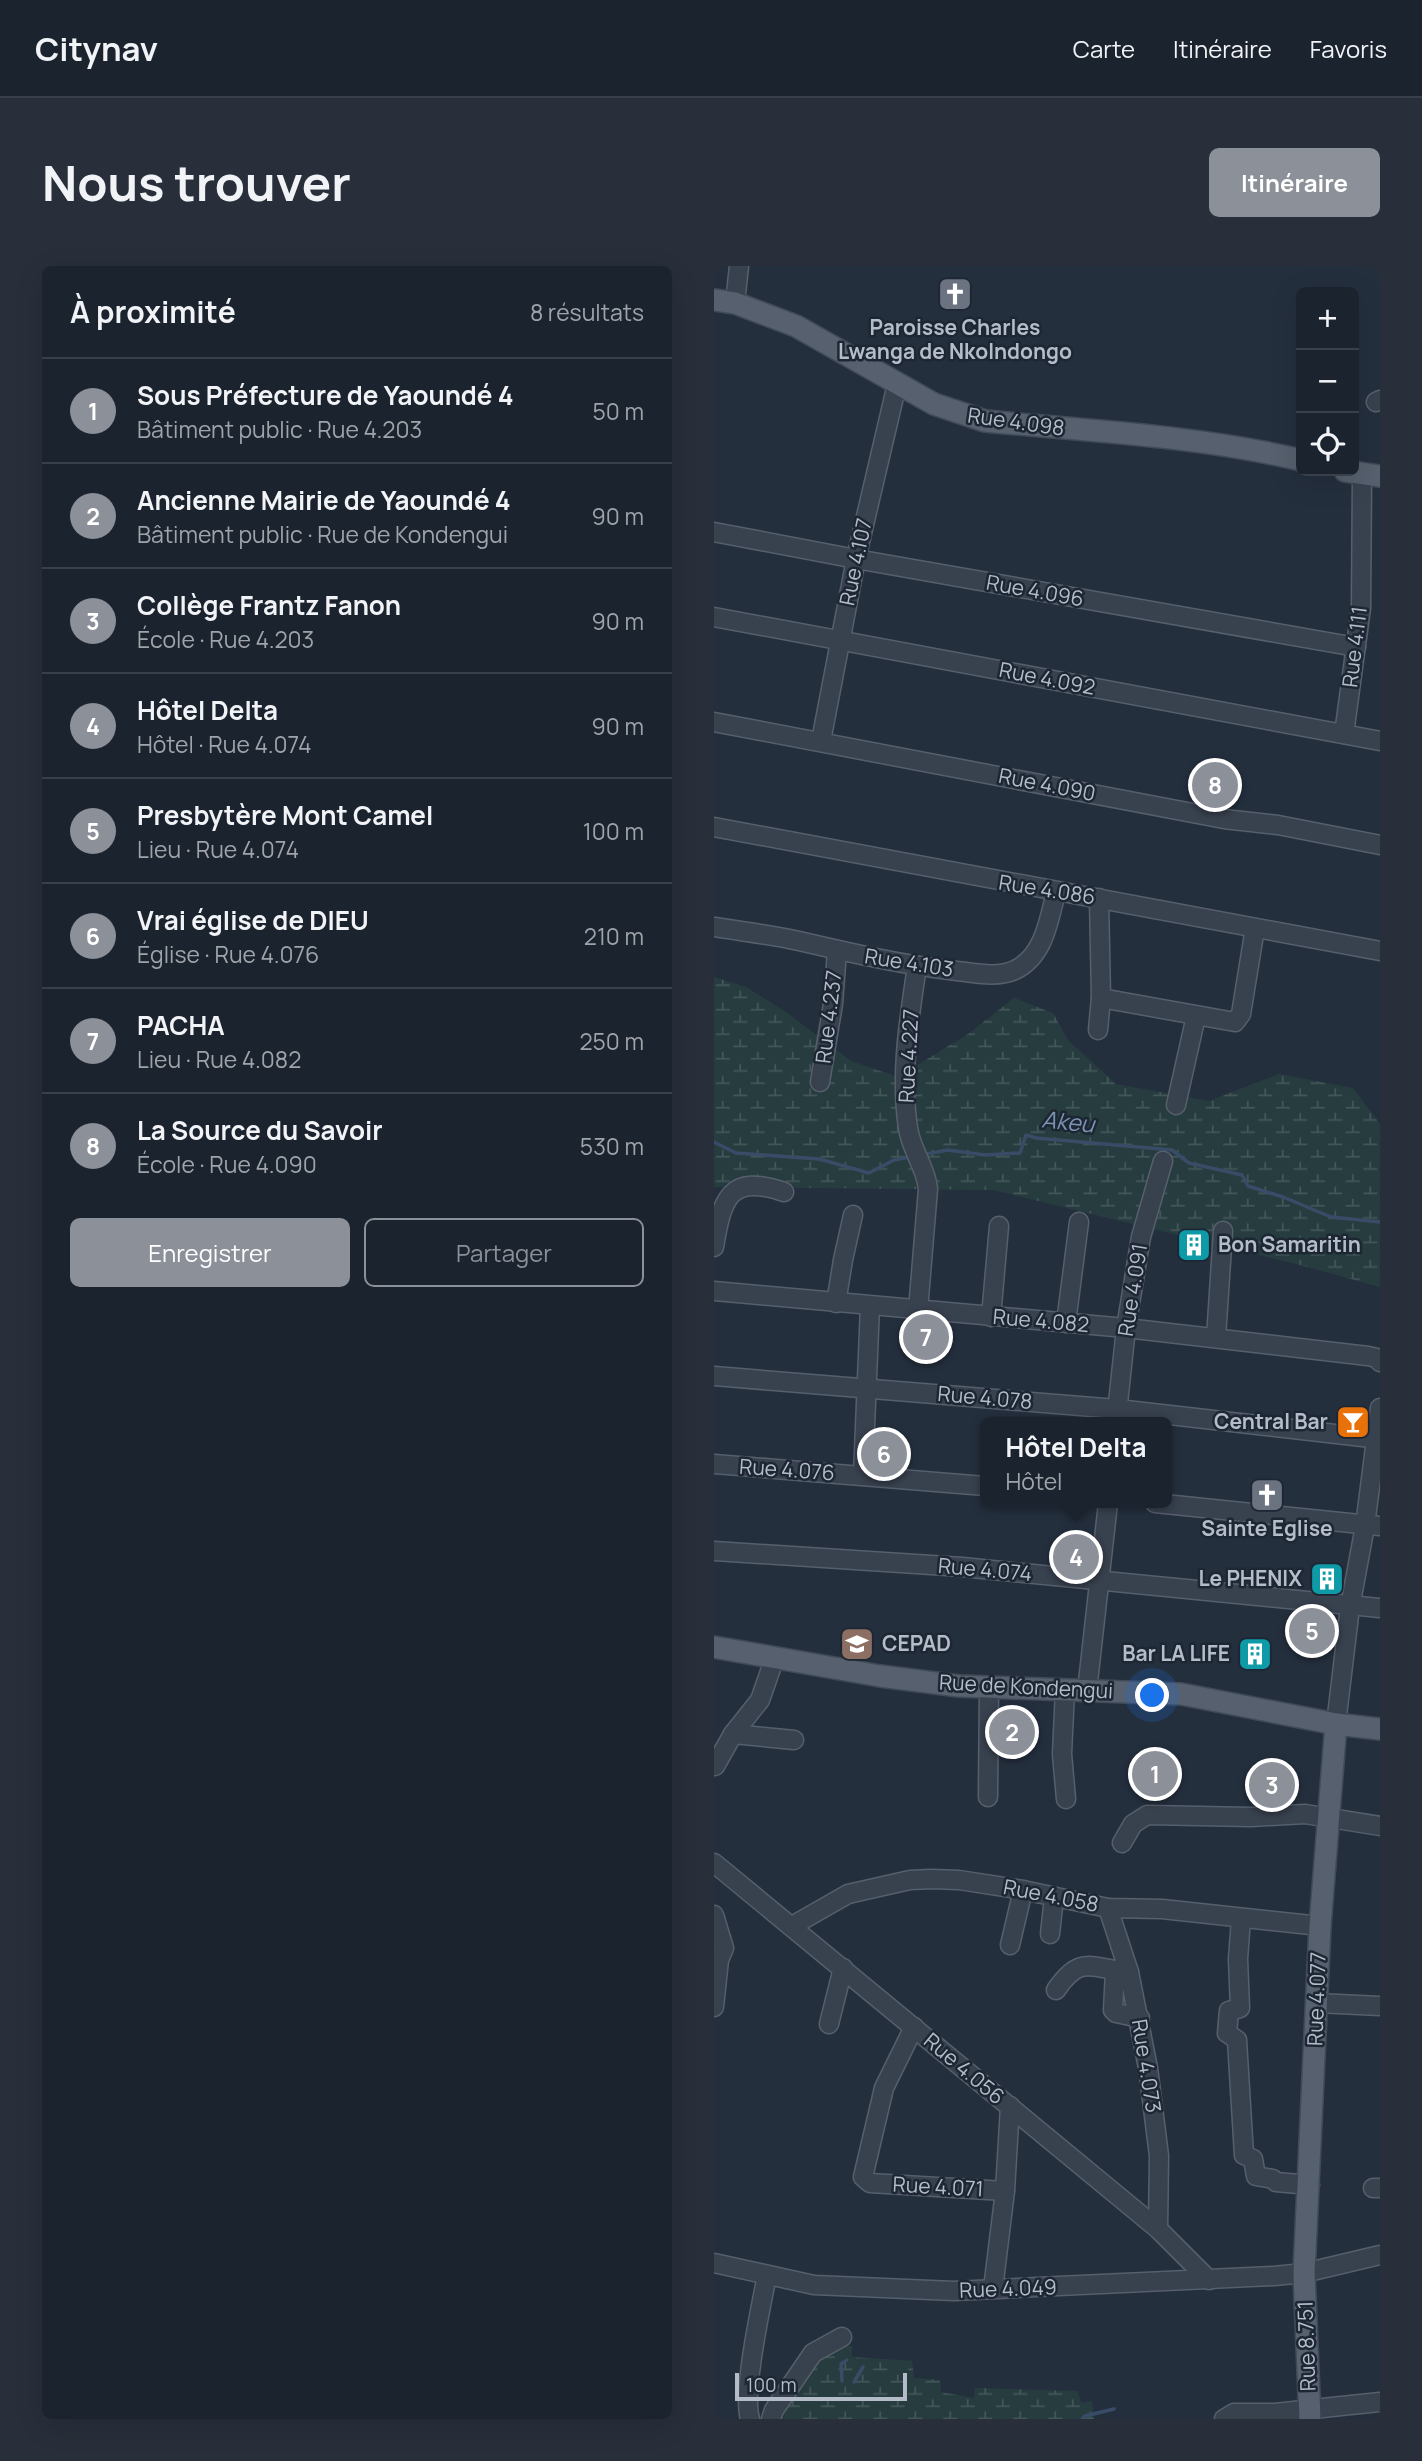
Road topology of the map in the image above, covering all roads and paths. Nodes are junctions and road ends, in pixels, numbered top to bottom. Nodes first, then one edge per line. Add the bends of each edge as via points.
1 (739, 266) edge
2 (724, 301) edge
3 (897, 384) junction
4 (1296, 459) edge
5 (1362, 474) edge
6 (714, 532) edge
7 (856, 559) junction
8 (714, 617) edge
9 (839, 641) junction
10 (1356, 647) junction
11 (714, 722) edge
12 (1344, 734) junction
13 (821, 741) junction
14 (1380, 741) edge
15 (714, 827) edge
16 (1380, 845) edge
17 (1056, 892) junction
18 (1099, 898) junction
19 (714, 926) edge
20 (1255, 928) junction
21 (837, 951) junction
22 (1380, 951) edge
23 (917, 966) junction
24 (1101, 998) junction
25 (1196, 1016) junction
26 (1098, 1030) dead end
27 (820, 1082) dead end
28 (1176, 1105) dead end
29 (1163, 1161) dead end
30 (784, 1192) dead end
31 (717, 1214) edge
32 (853, 1215) dead end
33 (1079, 1222) dead end
34 (999, 1226) dead end
35 (1223, 1231) dead end
36 (714, 1247) edge
37 (714, 1291) edge
38 (836, 1303) junction
39 (870, 1306) junction
40 (918, 1310) junction
41 (991, 1317) junction
42 (1066, 1324) junction
43 (1126, 1328) junction
44 (1216, 1338) junction
45 (1374, 1359) edge
46 (714, 1376) edge
47 (867, 1387) junction
48 (1380, 1408) edge
49 (1116, 1416) edge
50 (1172, 1421) edge
51 (1379, 1439) edge
52 (714, 1464) edge
53 (863, 1475) junction
54 (980, 1486) edge
55 (1172, 1505) edge
56 (1108, 1508) edge
57 (1373, 1526) edge
58 (714, 1551) edge
59 (1101, 1582) junction
60 (1350, 1606) junction
61 (1380, 1608) edge
62 (714, 1647) edge
63 (775, 1657) junction
64 (989, 1688) junction
65 (1065, 1690) junction
66 (1087, 1691) junction
67 (1336, 1724) junction
68 (1380, 1729) edge
69 (733, 1734) junction
70 (794, 1740) dead end
71 (714, 1767) edge
72 (988, 1797) dead end
73 (1066, 1799) dead end
74 (1329, 1818) junction
75 (1380, 1826) edge
76 (1122, 1843) dead end
77 (714, 1863) edge
78 (1023, 1890) junction
79 (1054, 1896) junction
80 (1108, 1908) junction
81 (714, 1914) edge
82 (1241, 1919) junction
83 (792, 1926) junction
84 (1320, 1926) junction
85 (1050, 1934) dead end
86 (1010, 1945) dead end
87 (843, 1968) junction
88 (1122, 1971) junction
89 (1056, 1990) dead end
90 (1317, 2003) junction
91 (1380, 2006) edge
92 (714, 2007) edge
93 (829, 2024) dead end
94 (914, 2027) junction
95 (1010, 2106) junction
96 (1310, 2185) junction
97 (1005, 2191) junction
98 (1158, 2229) junction
99 (1380, 2255) edge
100 (714, 2263) edge
101 (1304, 2273) junction
102 (767, 2275) junction
103 (1209, 2280) junction
104 (993, 2288) junction
105 (842, 2337) dead end
106 (1380, 2402) edge
107 (1310, 2414) edge
108 (750, 2419) edge
109 (771, 2419) edge
110 (1224, 2419) edge

1 - 2 street
2 - 3 main road, Rue 4.098 via 805,331
3 - 4 main road, Rue 4.098 via 933,404 985,421 1192,440
3 - 7 street, Rue 4.107
5 - 10 street, Rue 4.111
6 - 7 street, Rue 4.096
7 - 9 street, Rue 4.107
7 - 10 street, Rue 4.096
8 - 9 street, Rue 4.092
9 - 12 street, Rue 4.092
9 - 13 street, Rue 4.107
10 - 12 street, Rue 4.111
11 - 13 street, Rue 4.090
12 - 14 street, Rue 4.092
13 - 16 street, Rue 4.090
15 - 17 street, Rue 4.086
17 - 18 street, Rue 4.086
17 - 23 street, Rue 4.103 via 1041,942 1030,959 1015,970 996,975
18 - 20 street, Rue 4.086
18 - 24 street
19 - 21 street, Rue 4.103
20 - 22 street, Rue 4.086
20 - 25 street via 1239,1018 1229,1022
21 - 23 street, Rue 4.103
21 - 27 street, Rue 4.237
23 - 40 street, Rue 4.227 via 904,1091 908,1132 928,1189
24 - 25 street
24 - 26 street
25 - 28 street
29 - 43 street, Rue 4.091 via 1140,1237
30 - 31 street via 756,1185 740,1188
31 - 36 street
32 - 38 street
33 - 42 street
34 - 41 street
35 - 44 street
37 - 38 street, Rue 4.082
38 - 39 street, Rue 4.082
39 - 40 street, Rue 4.082
39 - 47 street
40 - 41 street, Rue 4.082
41 - 42 street, Rue 4.082
42 - 43 street, Rue 4.082
43 - 44 street, Rue 4.082
43 - 49 street, Rue 4.091
44 - 45 street, Rue 4.082
46 - 47 street, Rue 4.078
47 - 49 street, Rue 4.078
47 - 53 street
48 - 51 street
50 - 51 street, Rue 4.078
51 - 57 street
52 - 53 street, Rue 4.076
53 - 54 street, Rue 4.076
55 - 57 street
56 - 59 street
57 - 60 street
58 - 59 street, Rue 4.074 via 962,1567
59 - 60 street, Rue 4.074
59 - 66 street
60 - 61 street, Rue 4.074
60 - 67 street
62 - 63 main road, Rue de Kondengui
63 - 64 main road, Rue de Kondengui via 880,1676
63 - 69 street via 760,1700
64 - 65 main road, Rue de Kondengui
64 - 72 street
65 - 66 main road, Rue de Kondengui
65 - 73 street via 1062,1754
66 - 67 main road, Rue de Kondengui via 1181,1694
67 - 68 main road, Rue de Kondengui
67 - 74 main road, Rue 4.077
69 - 70 street
69 - 71 street
74 - 75 street
74 - 76 street via 1305,1814 1147,1815 1133,1824
74 - 84 main road, Rue 4.077
77 - 83 street, Rue 4.056
78 - 79 street, Rue 4.058
78 - 83 street, Rue 4.058 via 959,1880 911,1880 848,1894
78 - 86 street
79 - 80 street, Rue 4.058
79 - 85 street
80 - 82 street, Rue 4.058
80 - 88 street
81 - 92 street via 724,1948
82 - 84 street, Rue 4.058
82 - 96 street via 1240,2008 1229,2011 1227,2033 1237,2040 1244,2155 1253,2159 1256,2176
83 - 87 street, Rue 4.056
84 - 90 main road, Rue 4.077
87 - 93 street
87 - 94 street, Rue 4.056
88 - 89 street via 1080,1966 1071,1970
88 - 98 street, Rue 4.073 via 1113,2010 1140,2018 1159,2157
90 - 91 street
90 - 96 main road, Rue 4.077
94 - 95 street, Rue 4.056
94 - 97 street, Rue 4.071 via 884,2088 863,2176 870,2183
95 - 97 street
95 - 98 street, Rue 4.056
96 - 101 main road, Rue 4.077
97 - 104 street
98 - 103 street, Rue 4.056
99 - 101 street, Rue 4.049
100 - 102 street, Rue 4.049
101 - 103 street, Rue 4.049
101 - 107 main road, Rue 8.751
102 - 104 street, Rue 4.049 via 839,2287
102 - 108 street via 751,2370
103 - 104 street, Rue 4.049
105 - 109 street via 813,2353
106 - 107 street
107 - 110 street via 1234,2413

